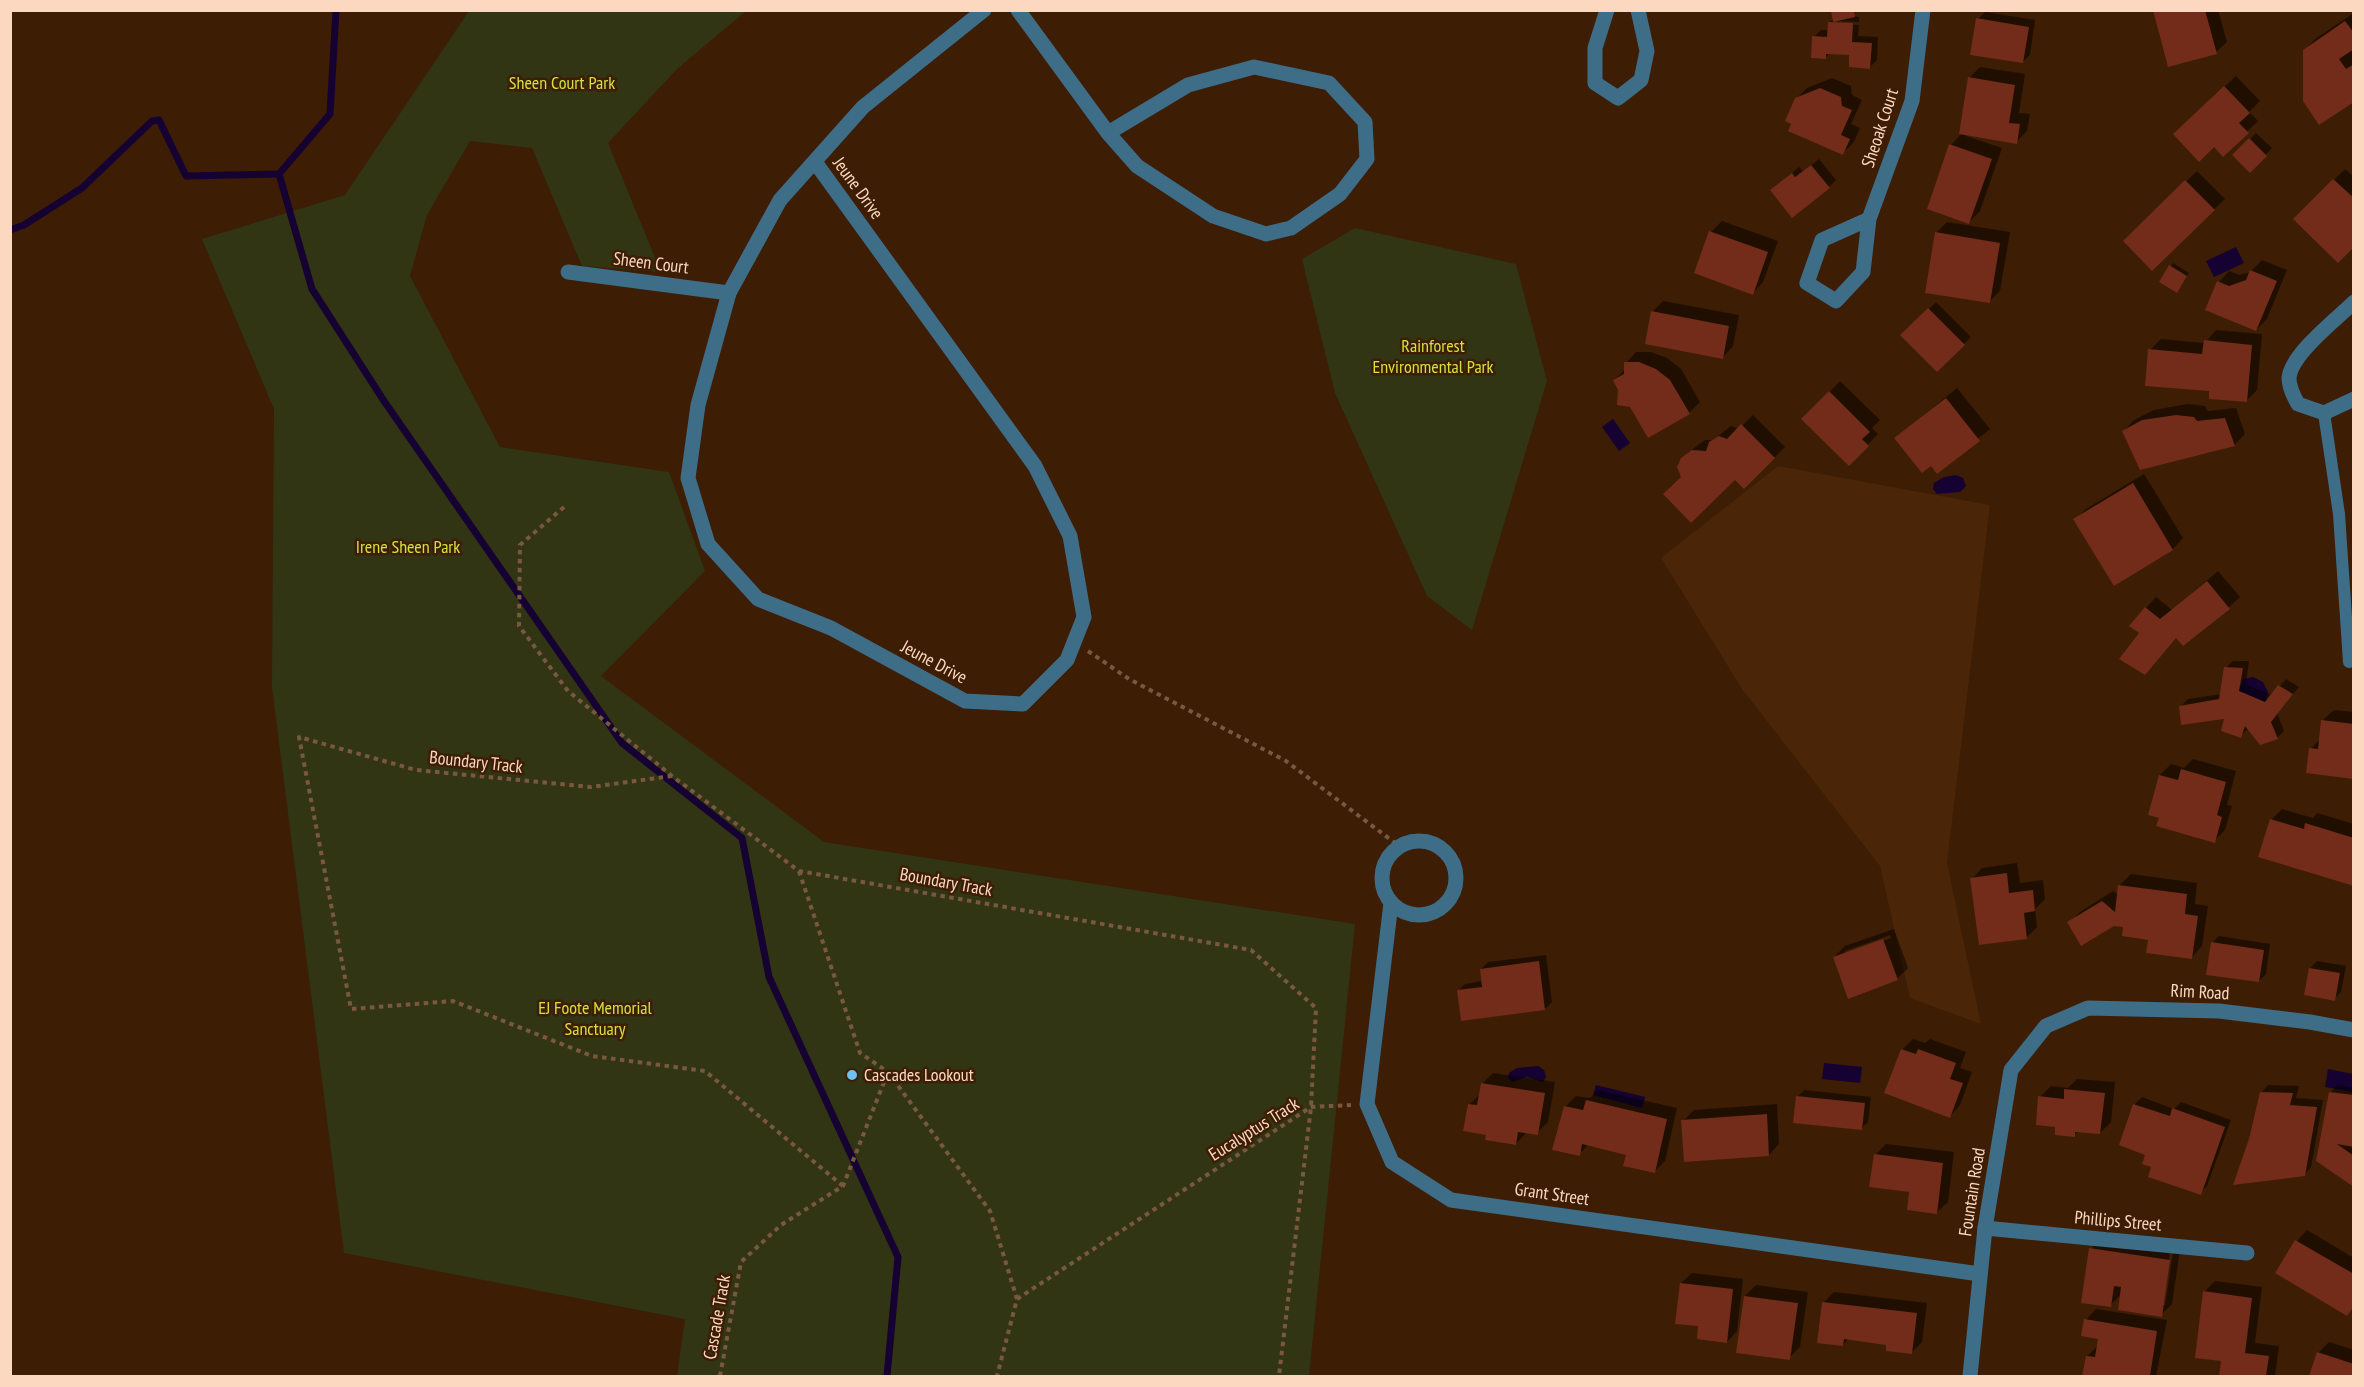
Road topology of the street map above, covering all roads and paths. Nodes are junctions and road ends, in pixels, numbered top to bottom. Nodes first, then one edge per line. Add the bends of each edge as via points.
1 (984, 10) edge
2 (1018, 10) edge
3 (1607, 10) edge
4 (1638, 10) edge
5 (1923, 10) edge
6 (1108, 133) junction
7 (815, 162) junction
8 (1869, 219) junction
9 (568, 272) dead end
10 (729, 293) junction
11 (2354, 302) edge
12 (2354, 399) edge
13 (2324, 413) junction
14 (564, 507) dead end
15 (1074, 641) junction
16 (2349, 662) dead end
17 (672, 776) junction
18 (1399, 846) junction
19 (799, 871) junction
20 (1391, 903) junction
21 (2046, 1026) joint
22 (2354, 1030) edge
23 (888, 1072) junction
24 (1367, 1104) junction
25 (1311, 1107) junction
26 (843, 1186) junction
27 (1985, 1228) junction
28 (2247, 1252) dead end
29 (1980, 1274) junction
30 (1017, 1299) junction
31 (1279, 1376) edge
32 (720, 1377) edge
33 (997, 1377) edge
34 (1970, 1377) edge

1 - 7 street, Jeune Drive via 862,107
2 - 6 street
3 - 4 street via 1595,48 1595,83 1618,98 1641,80 1647,51
5 - 8 street, Sheoak Court via 1912,101
6 - 6 street via 1188,85 1254,67 1329,82 1365,122 1367,159 1340,194 1291,228 1266,234 1213,216 1137,166
7 - 10 street, Jeune Drive via 780,200
7 - 15 street, Jeune Drive via 1035,466 1070,536 1084,617
8 - 8 street, Sheoak Court via 1822,240 1807,283 1836,301 1863,272
9 - 10 street, Sheen Court
10 - 15 street, Jeune Drive via 698,405 688,478 708,544 758,599 831,628 965,701 1023,704 1067,660
11 - 13 street via 2295,361 2289,377 2298,404
12 - 13 street
13 - 16 lane via 2339,514
14 - 17 path via 520,545 519,626 568,691
15 - 18 path via 1129,679 1286,761
17 - 19 path, Boundary Track
17 - 26 path, Boundary Track via 591,787 416,770 299,737 351,1009 453,1001 592,1056 705,1071
18 - 20 street via 1385,862 1382,873 1385,894
18 - 20 street via 1412,841 1437,845 1454,864 1455,890 1439,910 1427,915 1401,911
19 - 23 path via 860,1053
19 - 25 path, Boundary Track via 1251,950 1316,1008
20 - 24 street
21 - 22 street, Rim Road via 2088,1008 2219,1011
21 - 27 street, Fountain Road via 2012,1070
23 - 26 path
23 - 30 path via 990,1210
24 - 25 path
24 - 29 street, Grant Street via 1392,1162 1450,1200
25 - 30 path, Eucalyptus Track
25 - 31 path, Eucalyptus Track
26 - 32 path, Cascade Track via 781,1225 741,1262
27 - 28 street, Phillips Street
27 - 29 street, Fountain Road
29 - 34 street, Fountain Road
30 - 33 path

